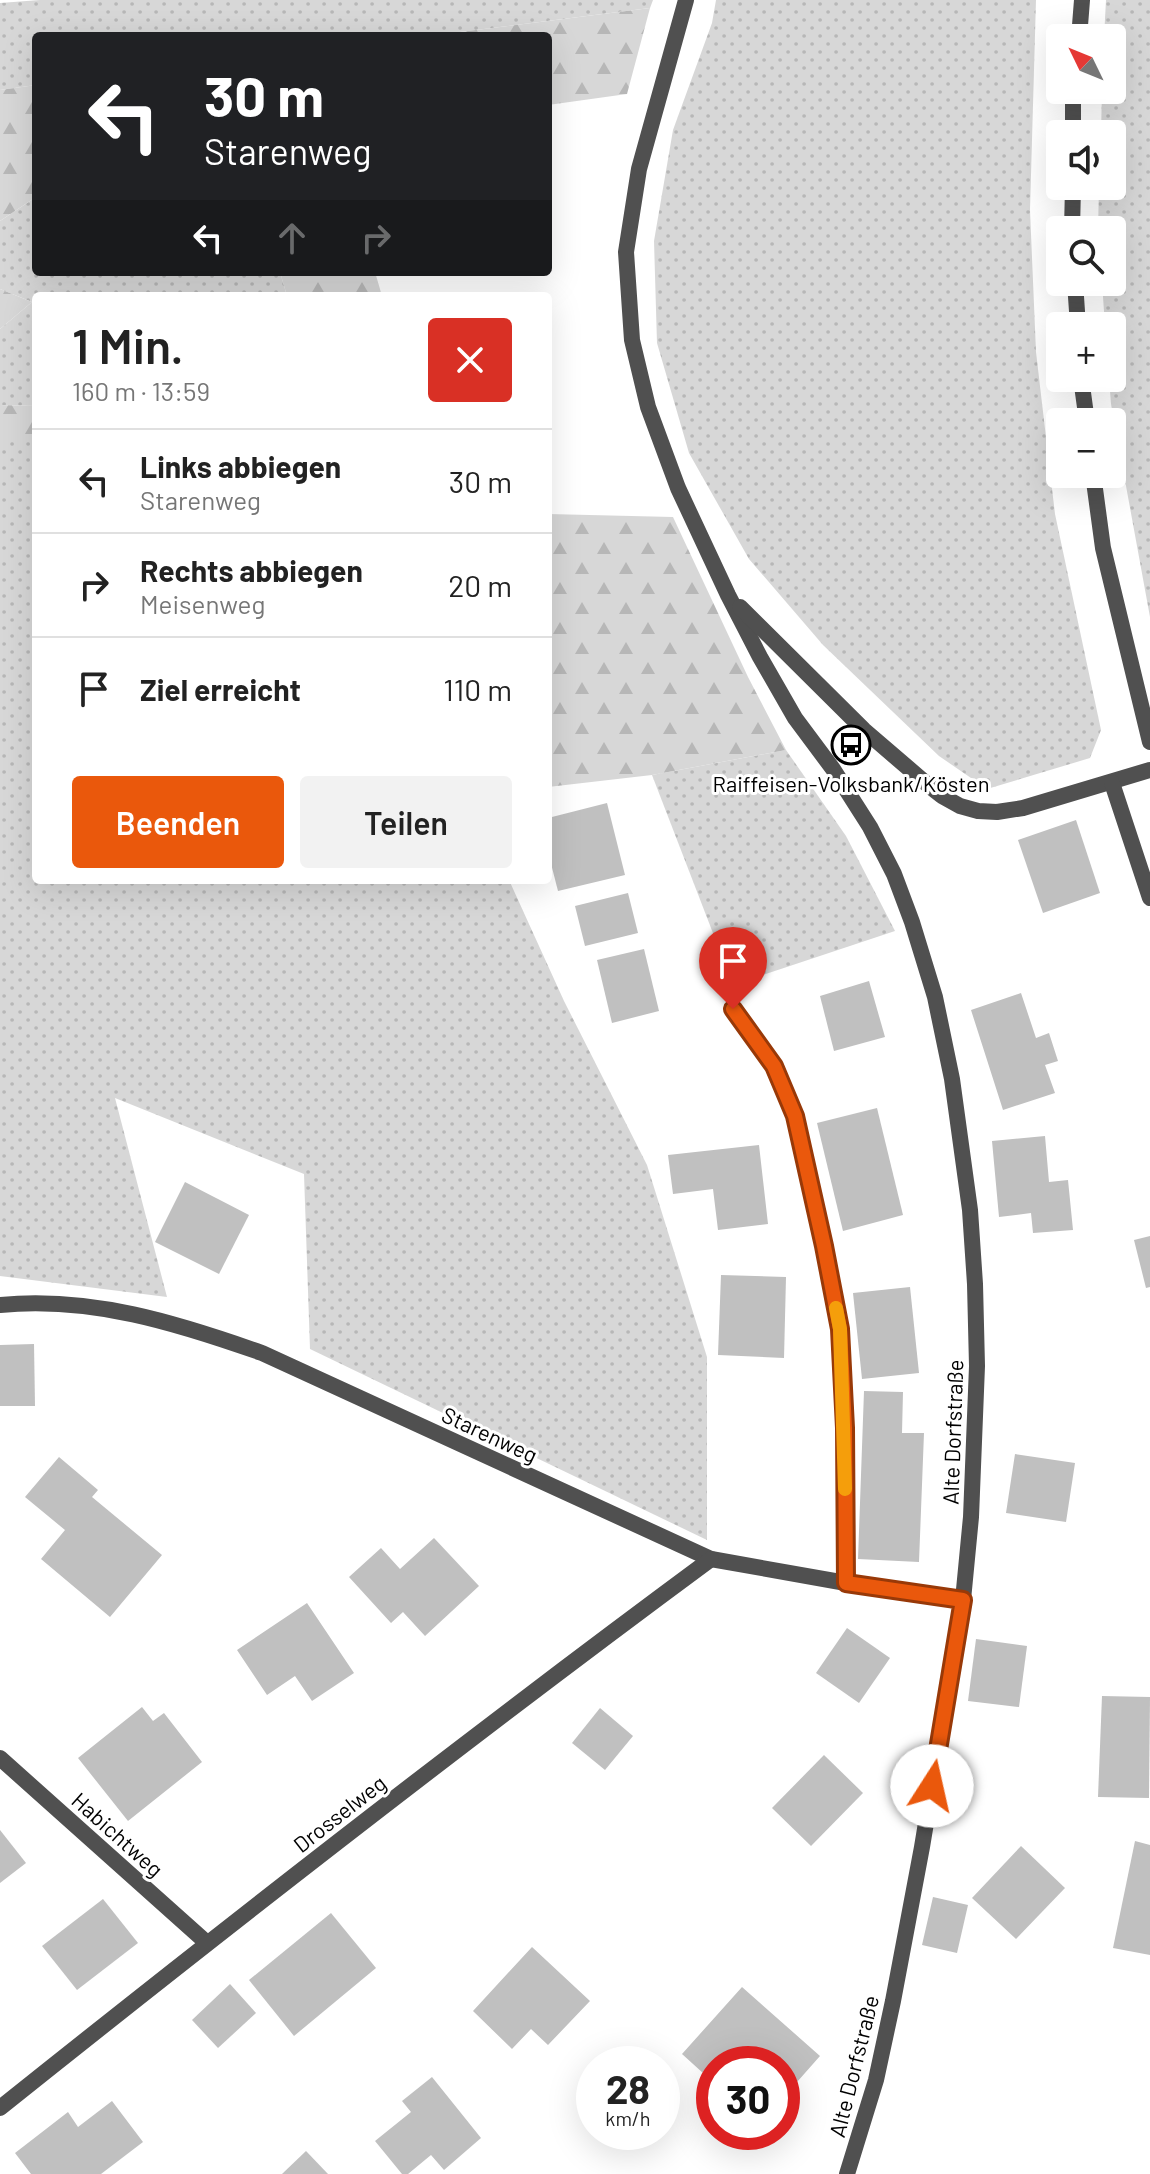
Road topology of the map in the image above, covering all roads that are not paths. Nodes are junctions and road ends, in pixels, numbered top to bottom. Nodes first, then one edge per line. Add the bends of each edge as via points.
1 (686, 0) edge
2 (1082, 0) edge
3 (1080, 24) edge
4 (1095, 488) edge
5 (728, 595) junction
6 (1150, 742) edge
7 (1150, 770) edge
8 (1112, 783) junction
9 (1150, 898) edge
10 (733, 1009) dead end
11 (0, 1305) edge
12 (711, 1559) junction
13 (846, 1583) junction
14 (963, 1600) junction
15 (0, 1758) edge
16 (207, 1943) junction
17 (0, 2108) edge
18 (847, 2174) edge

1 - 5 street, Alte Dorfstraße via 639,169 626,252 632,340 648,407 678,488
2 - 3 street
4 - 6 street via 1103,548
5 - 8 street via 864,730 960,806 997,812
5 - 14 street, Alte Dorfstraße via 795,718 870,827 894,874 935,997 952,1079 975,1284 977,1366
7 - 8 street
8 - 9 street
10 - 13 street via 774,1066 795,1116 824,1246 840,1329
11 - 12 street, Starenweg via 91,1306 194,1329 262,1353
12 - 13 street, Starenweg
12 - 16 street, Drosselweg
13 - 14 street, Starenweg
14 - 18 street, Alte Dorfstraße via 893,2001
15 - 16 street, Habichtweg
16 - 17 street, Drosselweg

